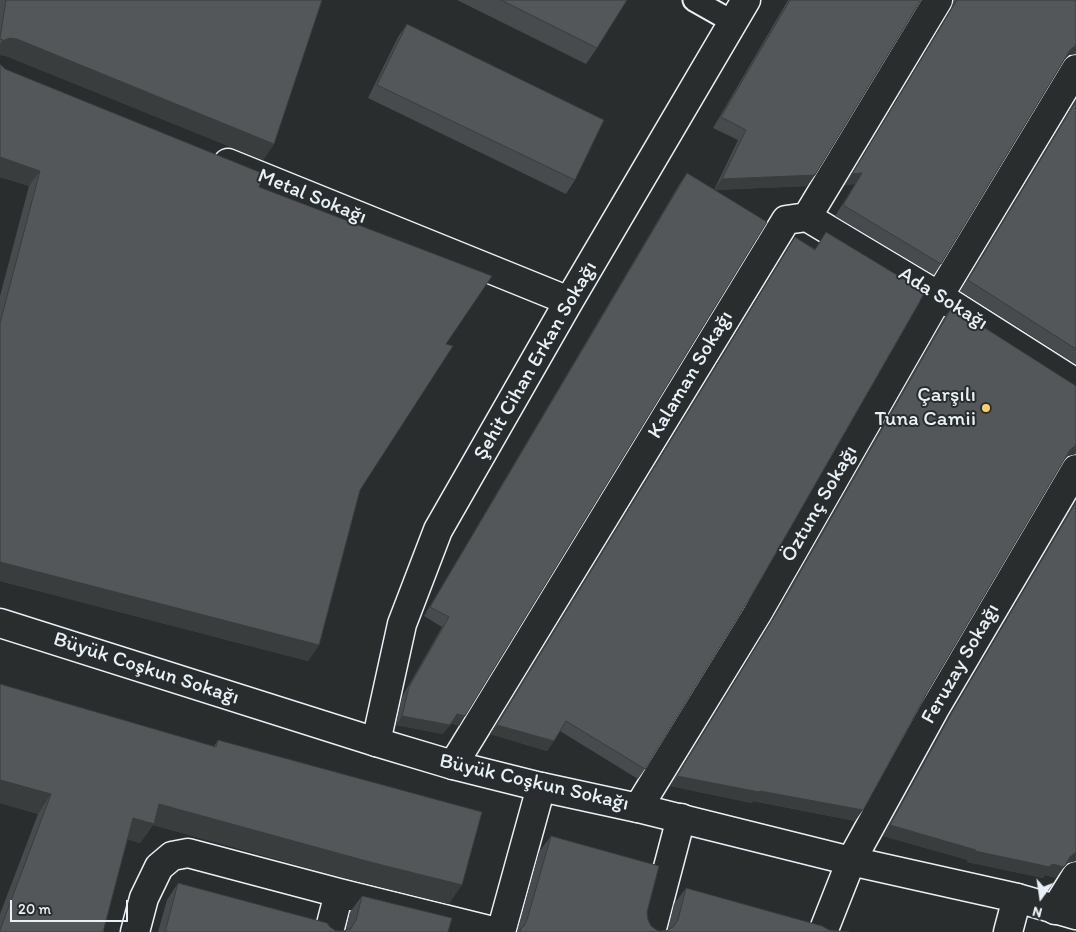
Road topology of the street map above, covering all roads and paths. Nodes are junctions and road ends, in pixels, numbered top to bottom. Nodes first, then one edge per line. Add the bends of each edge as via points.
1 (694, 0) edge
2 (938, 0) edge
3 (739, 11) edge
4 (1076, 70) edge
5 (202, 152) edge
6 (807, 217) junction
7 (939, 296) junction
8 (569, 301) junction
9 (1076, 383) edge
10 (1076, 469) edge
11 (0, 623) edge
12 (376, 742) junction
13 (453, 765) junction
14 (542, 787) junction
15 (638, 808) junction
16 (681, 818) junction
17 (851, 862) junction
18 (1076, 876) edge
19 (339, 893) junction
20 (1017, 898) junction
21 (1065, 912) edge
22 (135, 932) edge
23 (329, 932) edge
24 (497, 932) edge
25 (501, 932) edge
26 (651, 932) edge
27 (823, 932) edge
28 (1008, 932) edge

1 - 3 lane
2 - 6 street
3 - 8 street, Şehit Cihan Erkan Sokağı
4 - 7 street, Öztunç Sokağı
5 - 8 street, Metal Sokağı
6 - 7 street, Ada Sokağı
6 - 13 street, Kalaman Sokağı via 786,220
7 - 9 street, Ada Sokağı
7 - 15 street, Öztunç Sokağı via 757,614
8 - 12 street, Şehit Cihan Erkan Sokağı via 438,530 402,624
10 - 17 street, Feruzay Sokağı via 934,710
11 - 12 street, Büyük Coşkun Sokağı
12 - 13 street, Büyük Coşkun Sokağı
13 - 14 street, Büyük Coşkun Sokağı
14 - 15 street, Büyük Coşkun Sokağı
14 - 25 street
15 - 16 street, Büyük Coşkun Sokağı
16 - 17 street, Büyük Coşkun Sokağı
16 - 26 street
17 - 20 street, Büyük Coşkun Sokağı
17 - 27 street, Feruzay Sokağı
18 - 21 street
19 - 22 street via 188,853 172,856 159,867 144,898
19 - 23 street
19 - 24 street
20 - 21 street, Büyük Coşkun Sokağı
20 - 28 street

